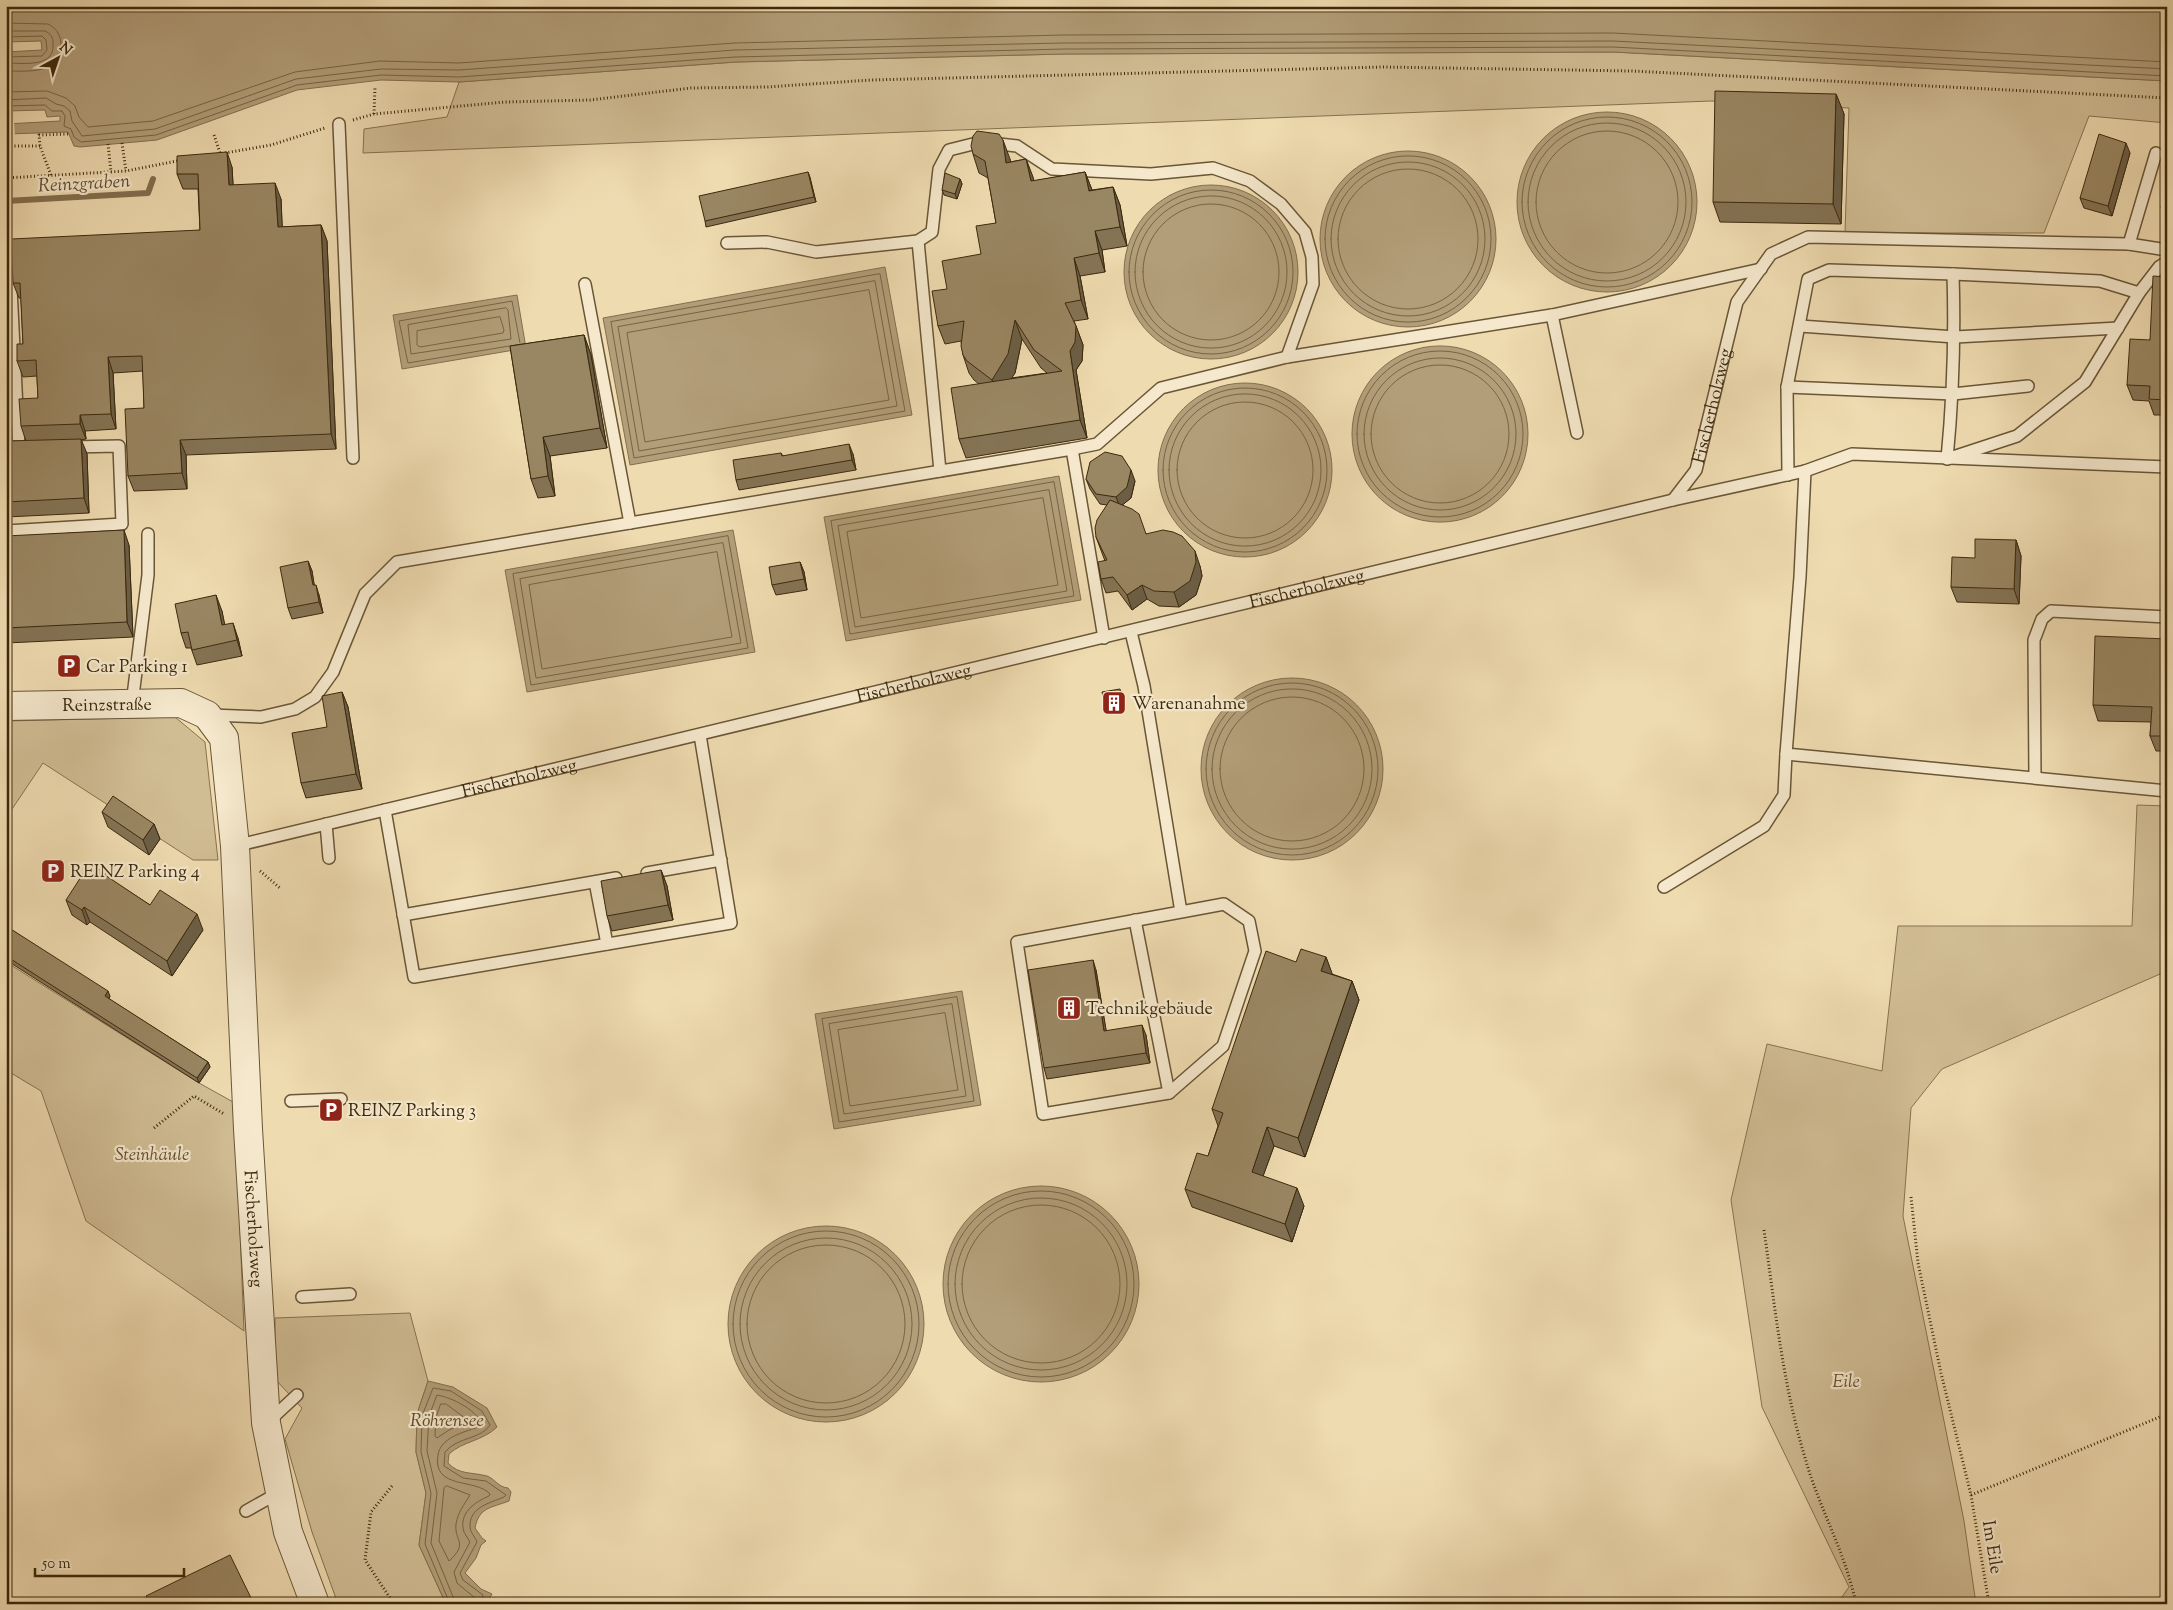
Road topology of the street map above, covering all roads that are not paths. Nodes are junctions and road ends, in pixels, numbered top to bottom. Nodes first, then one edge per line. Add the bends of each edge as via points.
1 (339, 124) road end
2 (2156, 153) dead end
3 (918, 242) junction
4 (727, 243) dead end
5 (2128, 244) junction
6 (6, 248) edge
7 (2167, 250) edge
8 (2167, 262) edge
9 (1760, 269) junction
10 (1952, 274) junction
11 (585, 284) dead end
12 (2139, 293) junction
13 (1552, 315) junction
14 (1800, 326) junction
15 (2118, 328) junction
16 (1956, 337) junction
17 (1287, 358) junction
18 (2028, 386) dead end
19 (1787, 387) junction
20 (1953, 394) junction
21 (1577, 433) dead end
22 (59, 448) edge
23 (6, 449) edge
24 (1072, 449) junction
25 (353, 458) dead end
26 (1947, 459) junction
27 (2167, 467) edge
28 (940, 471) junction
29 (1805, 471) junction
30 (1788, 475) junction
31 (1673, 500) junction
32 (630, 523) junction
33 (6, 531) edge
34 (148, 534) dead end
35 (2167, 617) edge
36 (1131, 632) junction
37 (1104, 638) junction
38 (132, 704) junction
39 (6, 706) edge
40 (207, 715) junction
41 (700, 735) junction
42 (1786, 754) junction
43 (2035, 777) junction
44 (2167, 790) edge
45 (385, 810) junction
46 (326, 824) junction
47 (234, 846) junction
48 (329, 858) dead end
49 (721, 860) junction
50 (595, 882) junction
51 (1664, 887) dead end
52 (1181, 912) junction
53 (403, 915) junction
54 (1135, 920) junction
55 (606, 944) junction
56 (1169, 1093) junction
57 (341, 1099) dead end
58 (291, 1101) dead end
59 (350, 1294) dead end
60 (302, 1296) dead end
61 (297, 1395) dead end
62 (266, 1423) junction
63 (280, 1492) junction
64 (246, 1511) dead end
65 (315, 1604) edge

1 - 25 lane
2 - 5 lane
3 - 4 lane via 816,252 767,242
3 - 17 lane via 932,232 939,169 949,150 981,142 1017,146 1052,169 1151,174 1213,168 1250,181 1281,204 1305,232 1312,257 1313,284
3 - 28 lane
5 - 7 lane, Fischerholzweg
5 - 9 lane, Fischerholzweg via 1808,237 1771,254
6 - 23 lane via 9,248 24,448
8 - 12 lane via 2158,267
9 - 13 lane
9 - 31 lane, Fischerholzweg via 1737,302 1696,470
10 - 12 lane via 2100,281
10 - 14 lane via 1829,270 1808,279
10 - 16 lane
11 - 32 lane
12 - 15 lane
13 - 17 lane
13 - 21 lane
14 - 16 lane
14 - 19 lane
15 - 16 lane
15 - 26 lane via 2085,382 2017,436
16 - 20 lane
17 - 24 lane via 1161,388 1097,444
18 - 20 lane
19 - 20 lane
19 - 30 lane
20 - 26 lane
22 - 33 lane via 119,446 122,524
24 - 28 lane
24 - 37 lane
26 - 27 lane
26 - 29 lane via 1852,454
28 - 32 lane
29 - 30 lane
29 - 42 lane
30 - 31 lane
31 - 36 lane, Fischerholzweg
32 - 40 lane via 397,562 365,594 333,672 315,698 295,709 261,717
34 - 38 lane via 148,575
35 - 43 lane via 2051,611 2042,619 2034,640
36 - 37 lane, Fischerholzweg
36 - 52 lane via 1144,686 1147,726
37 - 41 lane, Fischerholzweg
38 - 39 street, Reinzstraße
38 - 40 street, Reinzstraße via 181,703
40 - 47 street, Fischerholzweg via 224,738
41 - 45 lane, Fischerholzweg
41 - 49 lane
42 - 43 lane
42 - 51 lane via 1784,795 1764,826
43 - 44 lane
45 - 46 lane, Fischerholzweg
45 - 53 lane
46 - 47 lane, Fischerholzweg
46 - 48 lane
47 - 62 street, Fischerholzweg
49 - 50 lane
49 - 55 lane via 731,923
50 - 53 lane
50 - 55 lane
52 - 54 lane
52 - 56 lane via 1224,904 1249,921 1255,951 1223,1046
53 - 55 lane via 414,977
54 - 56 lane
54 - 56 lane via 1017,942 1044,1114
57 - 58 lane
59 - 60 lane
61 - 62 lane
62 - 63 street, Fischerholzweg
63 - 64 lane
63 - 65 street, Fischerholzweg via 288,1532

